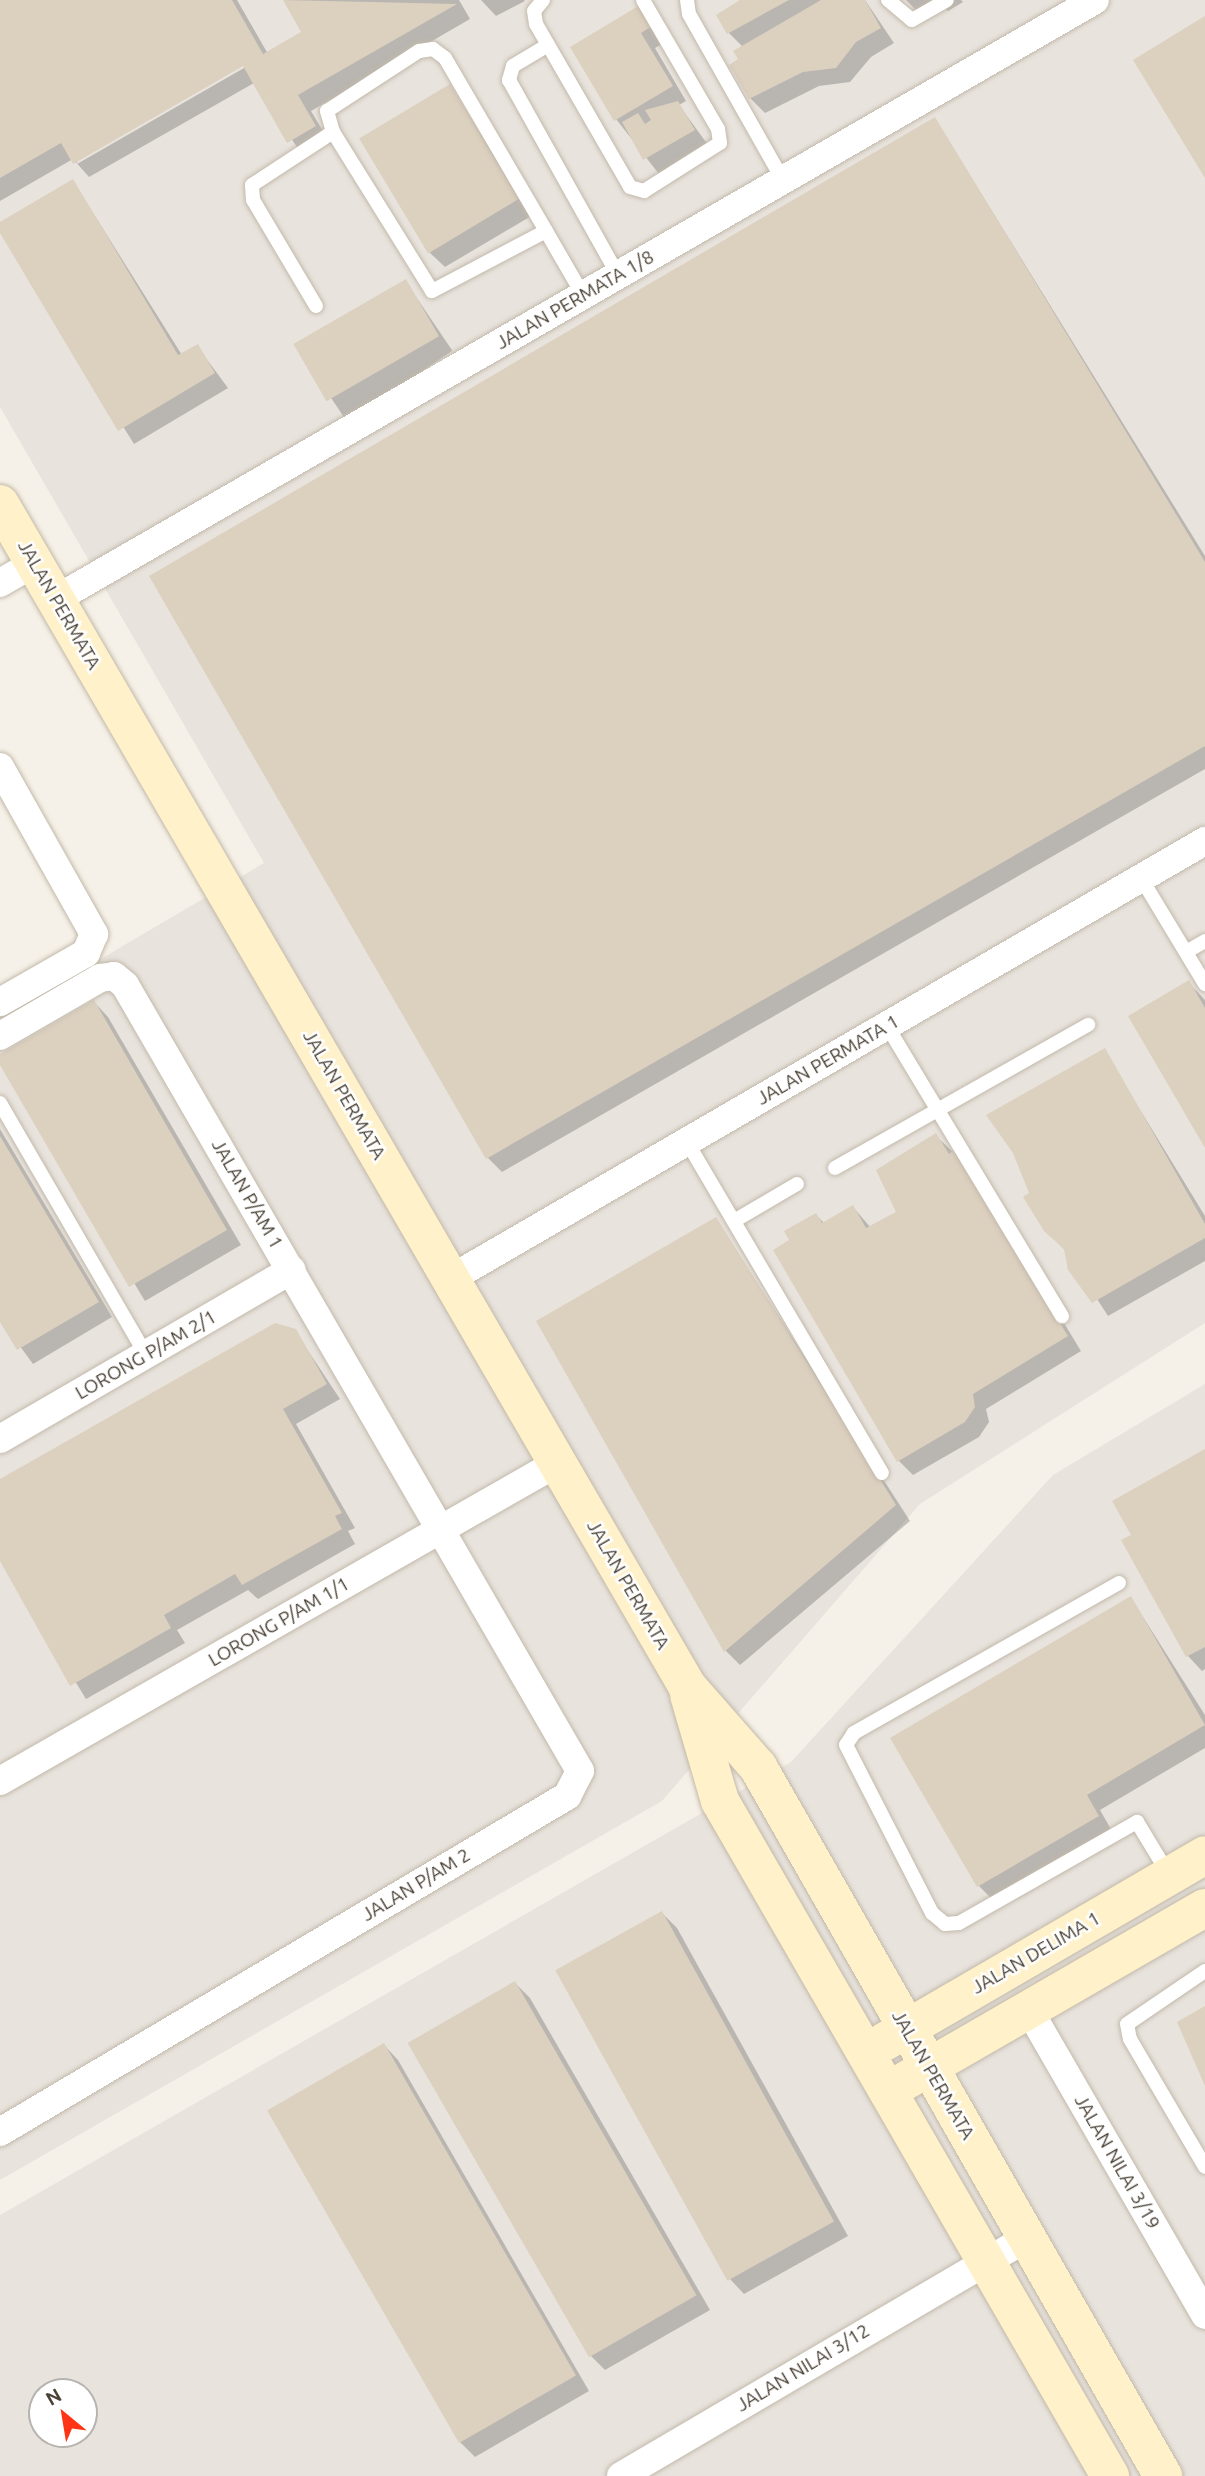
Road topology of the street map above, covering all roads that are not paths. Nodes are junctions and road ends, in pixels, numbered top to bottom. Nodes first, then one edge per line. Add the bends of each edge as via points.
1 (543, 0) edge
2 (643, 0) edge
3 (687, 0) edge
4 (888, 0) edge
5 (947, 0) edge
6 (1095, 0) edge
7 (1066, 7) edge
8 (548, 45) junction
9 (333, 132) junction
10 (783, 180) junction
11 (546, 230) junction
12 (618, 275) junction
13 (583, 295) junction
14 (316, 306) dead end
15 (0, 504) edge
16 (34, 563) junction
17 (0, 583) edge
18 (56, 599) junction
19 (0, 767) edge
20 (1205, 841) edge
21 (1142, 878) junction
22 (1205, 941) edge
23 (1186, 952) junction
24 (1205, 984) edge
25 (0, 1002) edge
26 (1088, 1025) dead end
27 (887, 1026) junction
28 (0, 1036) edge
29 (0, 1103) edge
30 (937, 1110) junction
31 (687, 1142) junction
32 (835, 1168) dead end
33 (797, 1184) dead end
34 (734, 1221) junction
35 (291, 1270) junction
36 (450, 1279) junction
37 (1062, 1316) dead end
38 (146, 1355) junction
39 (0, 1439) edge
40 (557, 1463) junction
41 (882, 1473) dead end
42 (441, 1529) junction
43 (1119, 1583) dead end
44 (687, 1686) junction
45 (0, 1781) edge
46 (1205, 1855) edge
47 (1169, 1874) junction
48 (1205, 1908) edge
49 (1205, 1971) edge
50 (1029, 2010) junction
51 (906, 2029) junction
52 (867, 2053) junction
53 (929, 2068) junction
54 (888, 2091) junction
55 (0, 2132) edge
56 (1205, 2167) edge
57 (1026, 2238) junction
58 (985, 2259) junction
59 (1205, 2315) edge
60 (621, 2476) edge
61 (1110, 2476) edge
62 (1163, 2476) edge

1 - 8 lane via 534,11
2 - 8 lane via 720,143 650,189 630,187
3 - 10 lane
4 - 5 lane via 912,20
6 - 7 street, JALAN PERMATA 1/8
7 - 10 street, JALAN PERMATA 1/8
8 - 12 lane via 513,66 509,80
9 - 11 lane via 432,291
9 - 11 lane via 327,111 336,100 433,49 445,58
9 - 14 lane via 252,185 253,200
10 - 12 street, JALAN PERMATA 1/8
11 - 13 lane
12 - 13 street, JALAN PERMATA 1/8
13 - 18 street, JALAN PERMATA 1/8
15 - 16 street, JALAN PERMATA
16 - 17 street
16 - 18 street, JALAN PERMATA
18 - 36 street, JALAN PERMATA
19 - 25 street via 94,934 91,948
20 - 21 street, JALAN PERMATA 1
21 - 23 lane
21 - 27 street, JALAN PERMATA 1
22 - 23 lane
23 - 24 lane
26 - 30 lane
27 - 30 lane
27 - 31 street, JALAN PERMATA 1
28 - 35 street, JALAN P/AM 1 via 100,978 121,979
29 - 38 lane
30 - 32 lane
30 - 37 lane
31 - 34 lane
31 - 36 street, JALAN PERMATA 1
33 - 34 lane
34 - 41 lane
35 - 38 street, LORONG P/AM 2/1
35 - 42 street, JALAN P/AM 1
36 - 40 street, JALAN PERMATA
38 - 39 street, LORONG P/AM 2/1
40 - 42 street, LORONG P/AM 1/1
40 - 44 street, JALAN PERMATA
42 - 45 street, LORONG P/AM 1/1
42 - 55 street, JALAN P/AM 2 via 576,1761 574,1790
43 - 47 lane via 854,1733 846,1745 932,1913 945,1924 959,1923 1137,1822
44 - 51 street, JALAN PERMATA via 758,1767
44 - 52 street, JALAN PERMATA via 720,1801
46 - 47 street, JALAN DELIMA 1
47 - 51 street, JALAN DELIMA 1
48 - 50 street
49 - 56 lane via 1127,2024 1130,2039
50 - 53 street
50 - 59 street, JALAN NILAI 3/19
51 - 52 street, JALAN DELIMA 1
51 - 53 street, JALAN PERMATA
52 - 54 street, JALAN PERMATA
53 - 54 street
53 - 57 street, JALAN PERMATA
54 - 58 street, JALAN PERMATA
57 - 58 street, JALAN NILAI 3/12
57 - 62 street, JALAN PERMATA
58 - 60 street, JALAN NILAI 3/12
58 - 61 street, JALAN PERMATA

